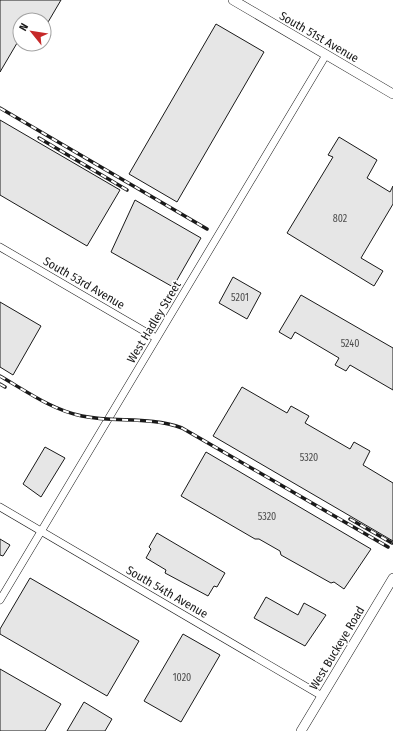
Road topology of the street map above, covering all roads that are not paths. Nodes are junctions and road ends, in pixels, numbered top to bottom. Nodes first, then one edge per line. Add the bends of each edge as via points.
1 (233, 0) edge
2 (326, 55) junction
3 (393, 94) edge
4 (0, 246) edge
5 (156, 338) junction
6 (0, 507) edge
7 (41, 530) junction
8 (393, 578) edge
9 (0, 600) edge
10 (322, 696) junction
11 (301, 731) edge

1 - 2 main road, South 51st Avenue
2 - 3 main road, South 51st Avenue
2 - 5 street, West Hadley Street
4 - 5 street, South 53rd Avenue
5 - 7 street, West Hadley Street
6 - 7 street, South 54th Avenue
7 - 9 street, West Hadley Street
7 - 10 street, South 54th Avenue
8 - 10 main road, West Buckeye Road
10 - 11 main road, West Buckeye Road

